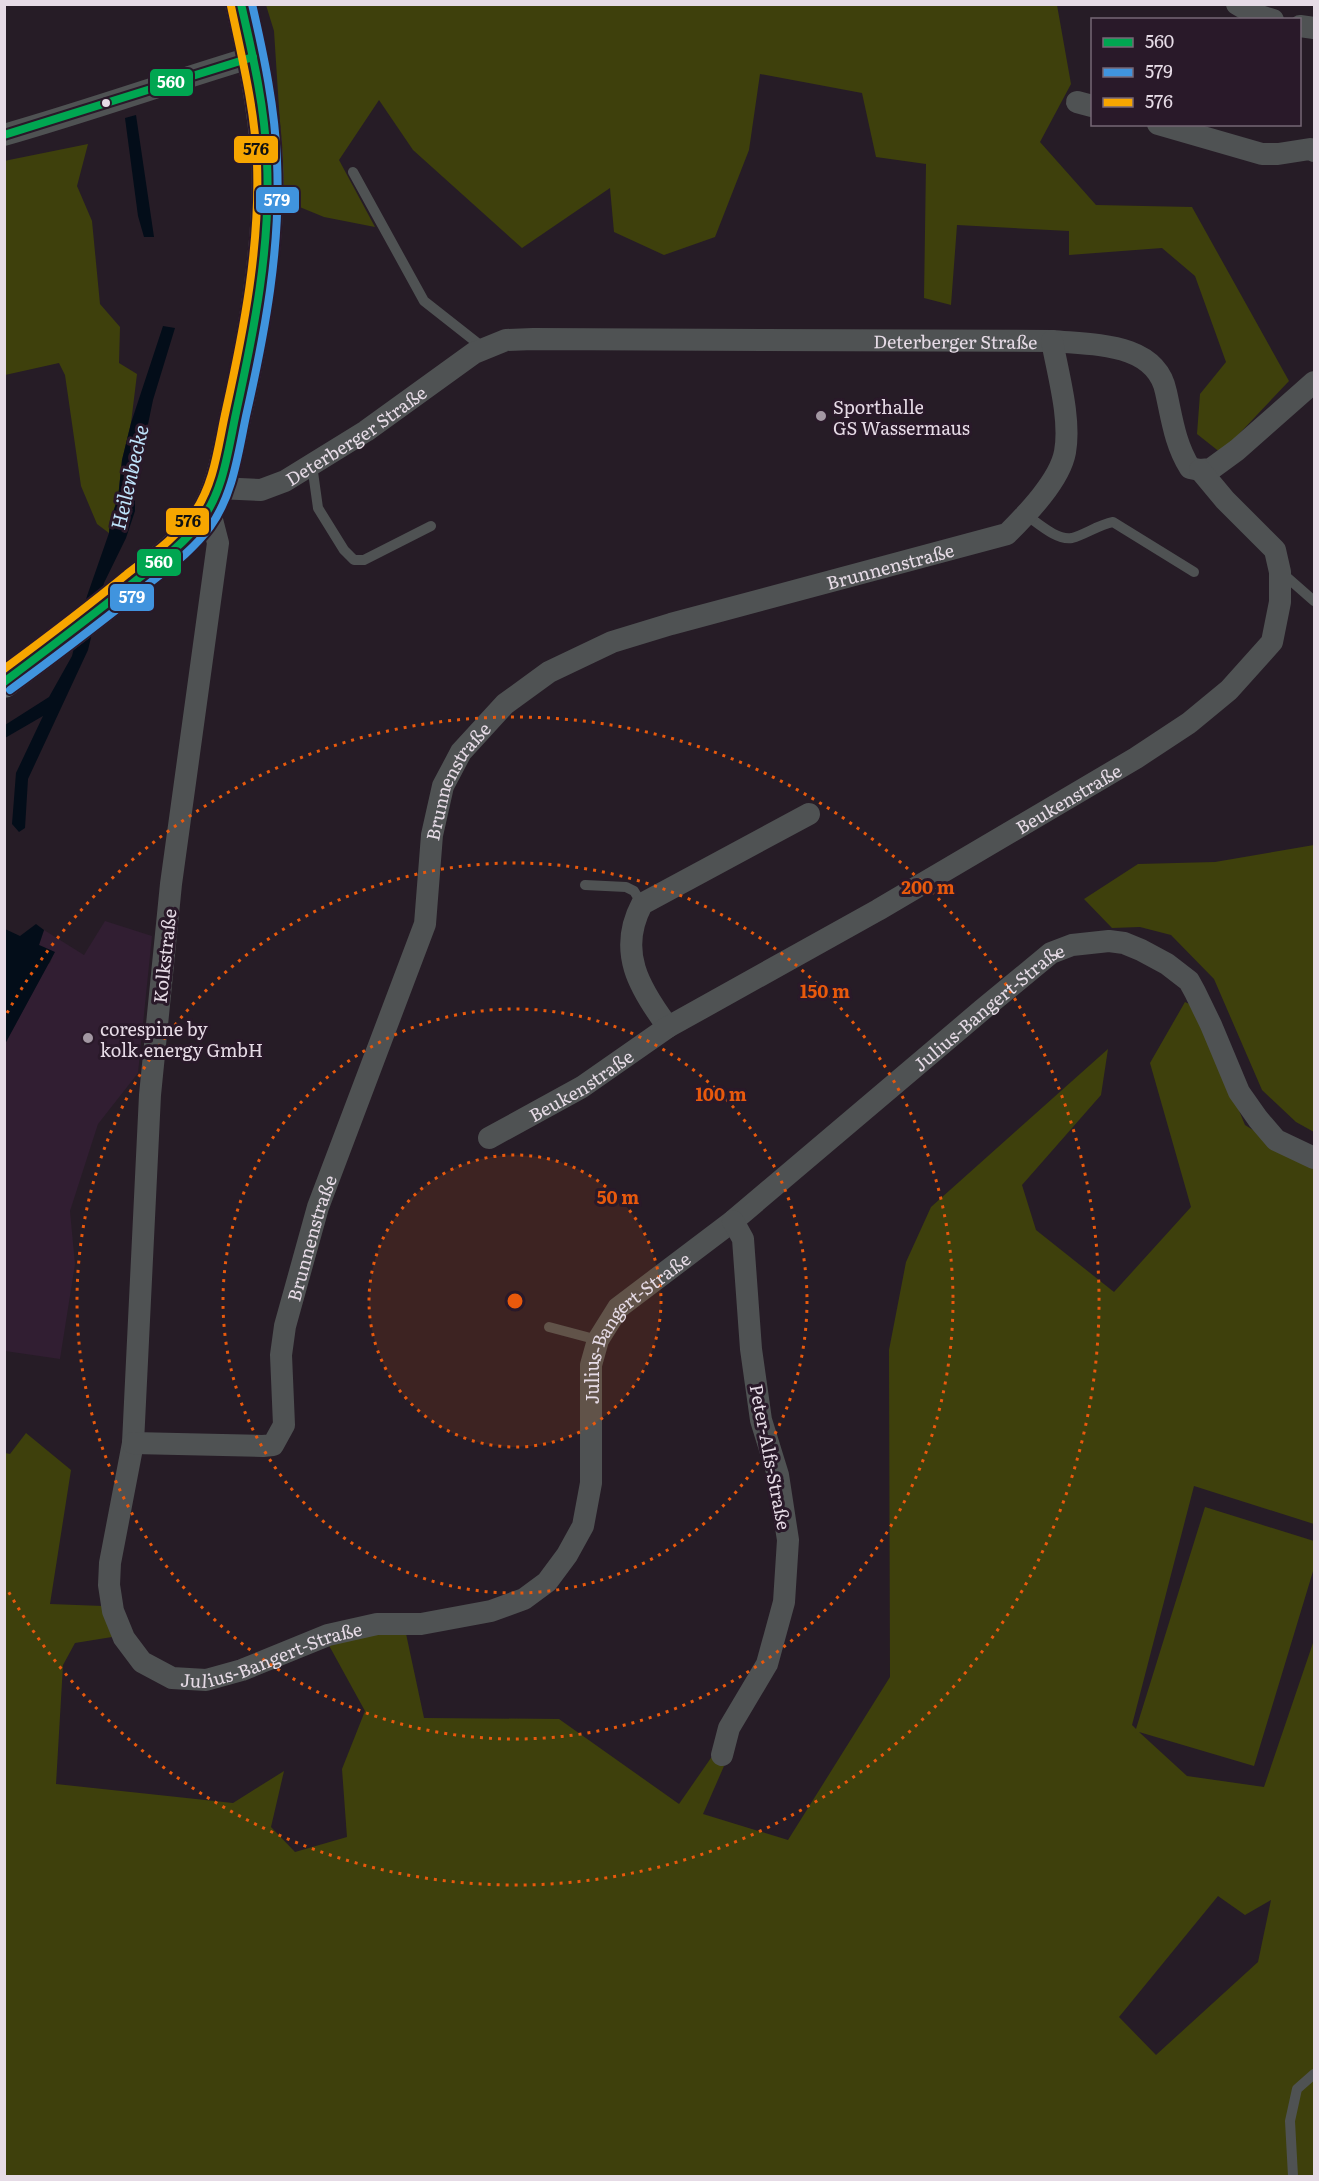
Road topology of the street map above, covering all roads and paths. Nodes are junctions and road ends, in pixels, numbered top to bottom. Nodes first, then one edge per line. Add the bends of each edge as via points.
1 (242, 4) edge
2 (1237, 4) edge
3 (1267, 18) edge
4 (253, 57) junction
5 (1165, 126) edge
6 (4, 135) edge
7 (1314, 151) edge
8 (353, 172) dead end
9 (1052, 341) junction
10 (485, 349) junction
11 (1314, 382) edge
12 (312, 465) junction
13 (1200, 470) junction
14 (213, 498) junction
15 (1026, 515) junction
16 (431, 526) dead end
17 (1194, 572) dead end
18 (1280, 572) junction
19 (1314, 601) edge
20 (4, 682) edge
21 (808, 814) dead end
22 (585, 885) dead end
23 (642, 904) junction
24 (668, 1026) junction
25 (489, 1138) dead end
26 (1314, 1158) edge
27 (732, 1221) junction
28 (549, 1328) dead end
29 (598, 1340) junction
30 (133, 1443) junction
31 (722, 1755) dead end
32 (1314, 2074) edge
33 (1293, 2176) edge

1 - 4 main road
2 - 3 street
4 - 6 street
4 - 14 main road via 267,159 266,227 238,405
5 - 7 street via 1262,154
8 - 10 lane via 424,300
9 - 10 street, Deterberger Straße via 533,339 506,340
9 - 13 street, Deterberger Straße via 1132,352 1152,364 1166,388 1180,451 1190,468
9 - 15 street, Brunnenstraße via 1066,413 1065,453 1050,485
10 - 12 street, Deterberger Straße
11 - 13 street via 1237,450 1211,470
12 - 14 street, Deterberger Straße via 261,490
12 - 16 lane via 318,508 354,560 364,560
13 - 18 street, Beukenstraße via 1275,550
14 - 20 main road via 184,540 103,608
14 - 30 street, Kolkstraße via 218,543 171,884 150,1095
15 - 17 lane via 1053,534 1071,538 1113,522
15 - 30 street, Brunnenstraße via 1007,534 612,642 549,672 505,704 461,752 443,786 432,835 425,924 318,1207 285,1326 281,1355 284,1425 278,1439 273,1445 263,1446
18 - 19 lane
18 - 24 street, Beukenstraße via 1280,602 1272,642 1229,690 1189,723 878,910
21 - 23 street
22 - 23 lane via 626,887 634,891
23 - 24 street via 634,920 634,966 641,988
24 - 25 street, Beukenstraße via 582,1087
26 - 27 street, Julius-Bangert-Straße via 1276,1140 1258,1119 1239,1092 1189,981 1167,964 1124,943 1091,941 1051,953
27 - 29 street, Julius-Bangert-Straße via 618,1308
27 - 31 street, Peter-Alfs-Straße via 743,1239 761,1420 778,1475 788,1540 784,1602 766,1664 729,1728
28 - 29 lane
29 - 30 street, Julius-Bangert-Straße via 591,1365 591,1484 583,1526 547,1582 524,1599 491,1611 421,1623 376,1623 328,1635 242,1670 206,1680 172,1678 142,1662 124,1638 113,1611 110,1563
32 - 33 lane via 1297,2089 1290,2121

